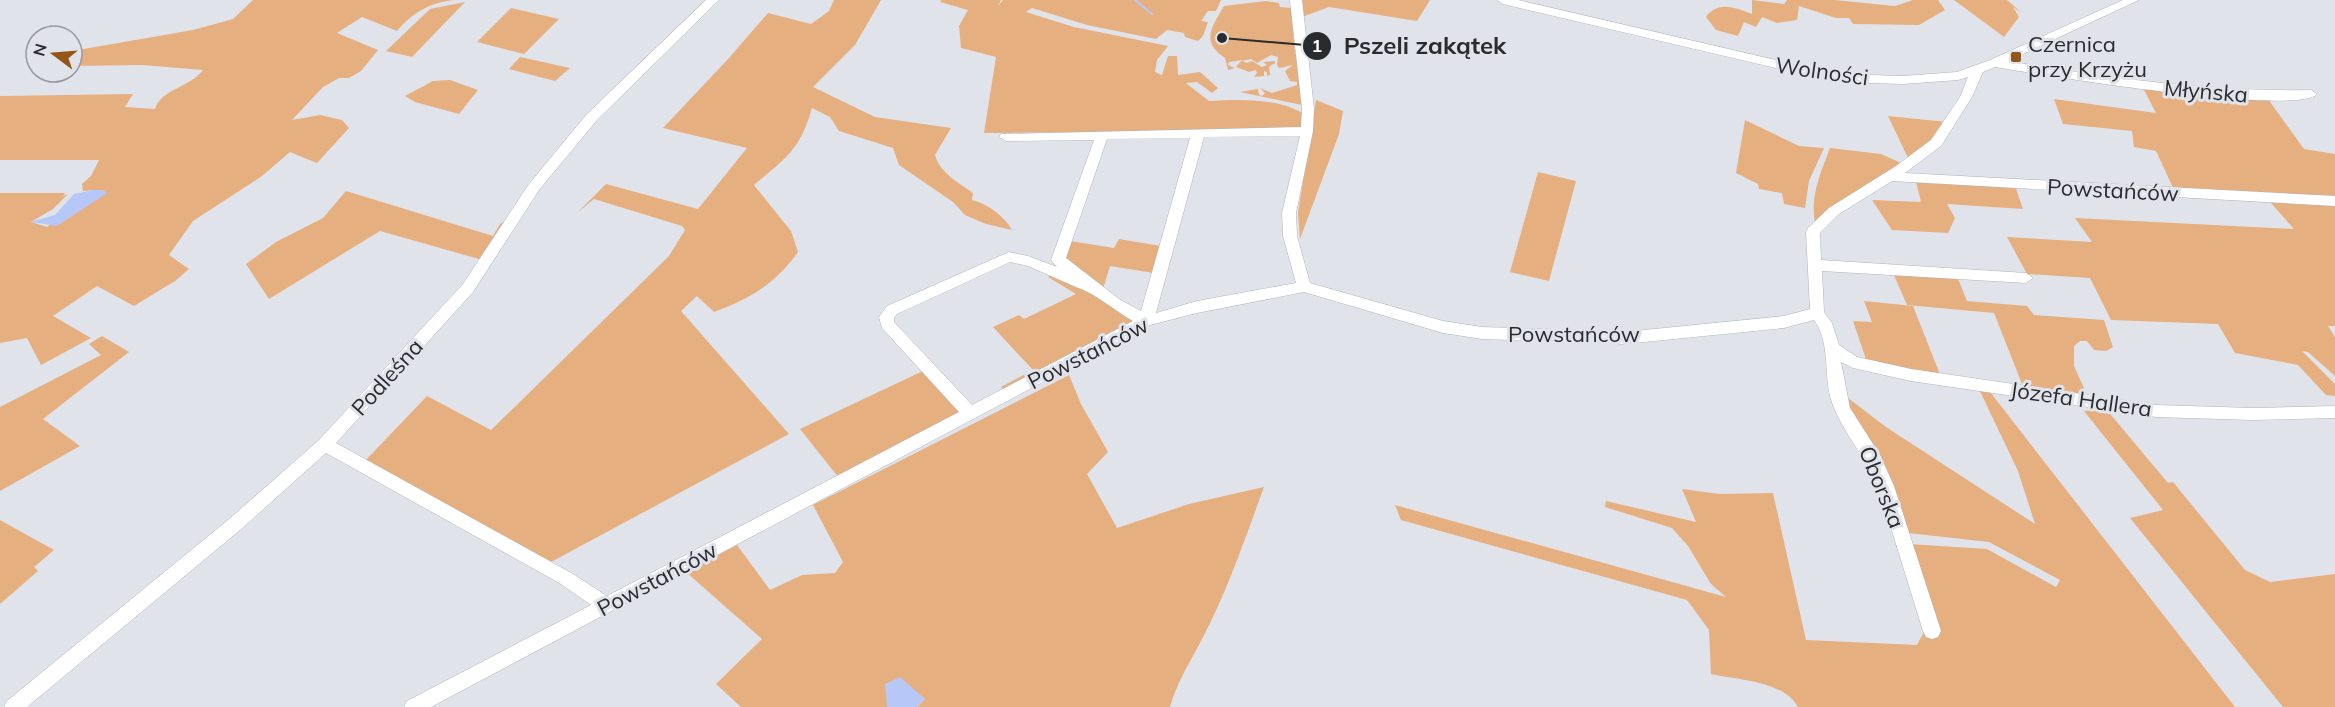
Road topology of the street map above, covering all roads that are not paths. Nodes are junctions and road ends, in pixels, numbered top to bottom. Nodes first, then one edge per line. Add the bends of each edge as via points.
1 (713, 0) edge
2 (1296, 0) edge
3 (1503, 0) edge
4 (2133, 0) edge
5 (1994, 63) junction
6 (1977, 70) junction
7 (2311, 94) dead end
8 (1307, 130) junction
9 (1198, 134) junction
10 (1102, 135) junction
11 (1006, 136) dead end
12 (1896, 173) junction
13 (2335, 201) edge
14 (1058, 260) junction
15 (1814, 265) junction
16 (1043, 269) junction
17 (2026, 278) dead end
18 (1304, 287) junction
19 (1095, 288) junction
20 (1817, 313) junction
21 (1146, 321) junction
22 (1833, 349) junction
23 (2335, 412) edge
24 (970, 414) junction
25 (325, 445) junction
26 (607, 606) junction
27 (1932, 631) dead end
28 (13, 707) edge
29 (413, 707) edge

1 - 25 street, Podleśna via 592,117 534,187 468,288
2 - 8 street
3 - 6 street, Wolności via 1836,78 1933,80
4 - 5 street, Wolności
5 - 6 street, Wolności
5 - 7 street, Młyńska via 2220,95
6 - 12 street via 1966,97 1936,144
8 - 9 street
8 - 18 street via 1289,213 1290,236
9 - 10 street
9 - 21 street
10 - 11 street
10 - 14 street
12 - 13 street, Powstańców via 1912,180 1944,178 2093,190
12 - 15 street via 1834,211 1813,232
14 - 16 street
14 - 19 street
15 - 17 street
15 - 20 street
16 - 19 street
16 - 24 street via 1024,258 1009,257 892,310 886,317 887,324
18 - 20 street, Powstańców via 1443,327 1574,338 1624,338 1784,322
18 - 21 street, Powstańców
19 - 21 street
20 - 22 street, Oborska
21 - 24 street, Powstańców
22 - 23 street, Józefa Hallera via 1852,362 1911,375 2156,411
22 - 27 street, Oborska via 1835,387 1843,410 1884,481
24 - 26 street, Powstańców
25 - 26 street via 567,579
25 - 28 street, Podleśna
26 - 29 street, Powstańców

